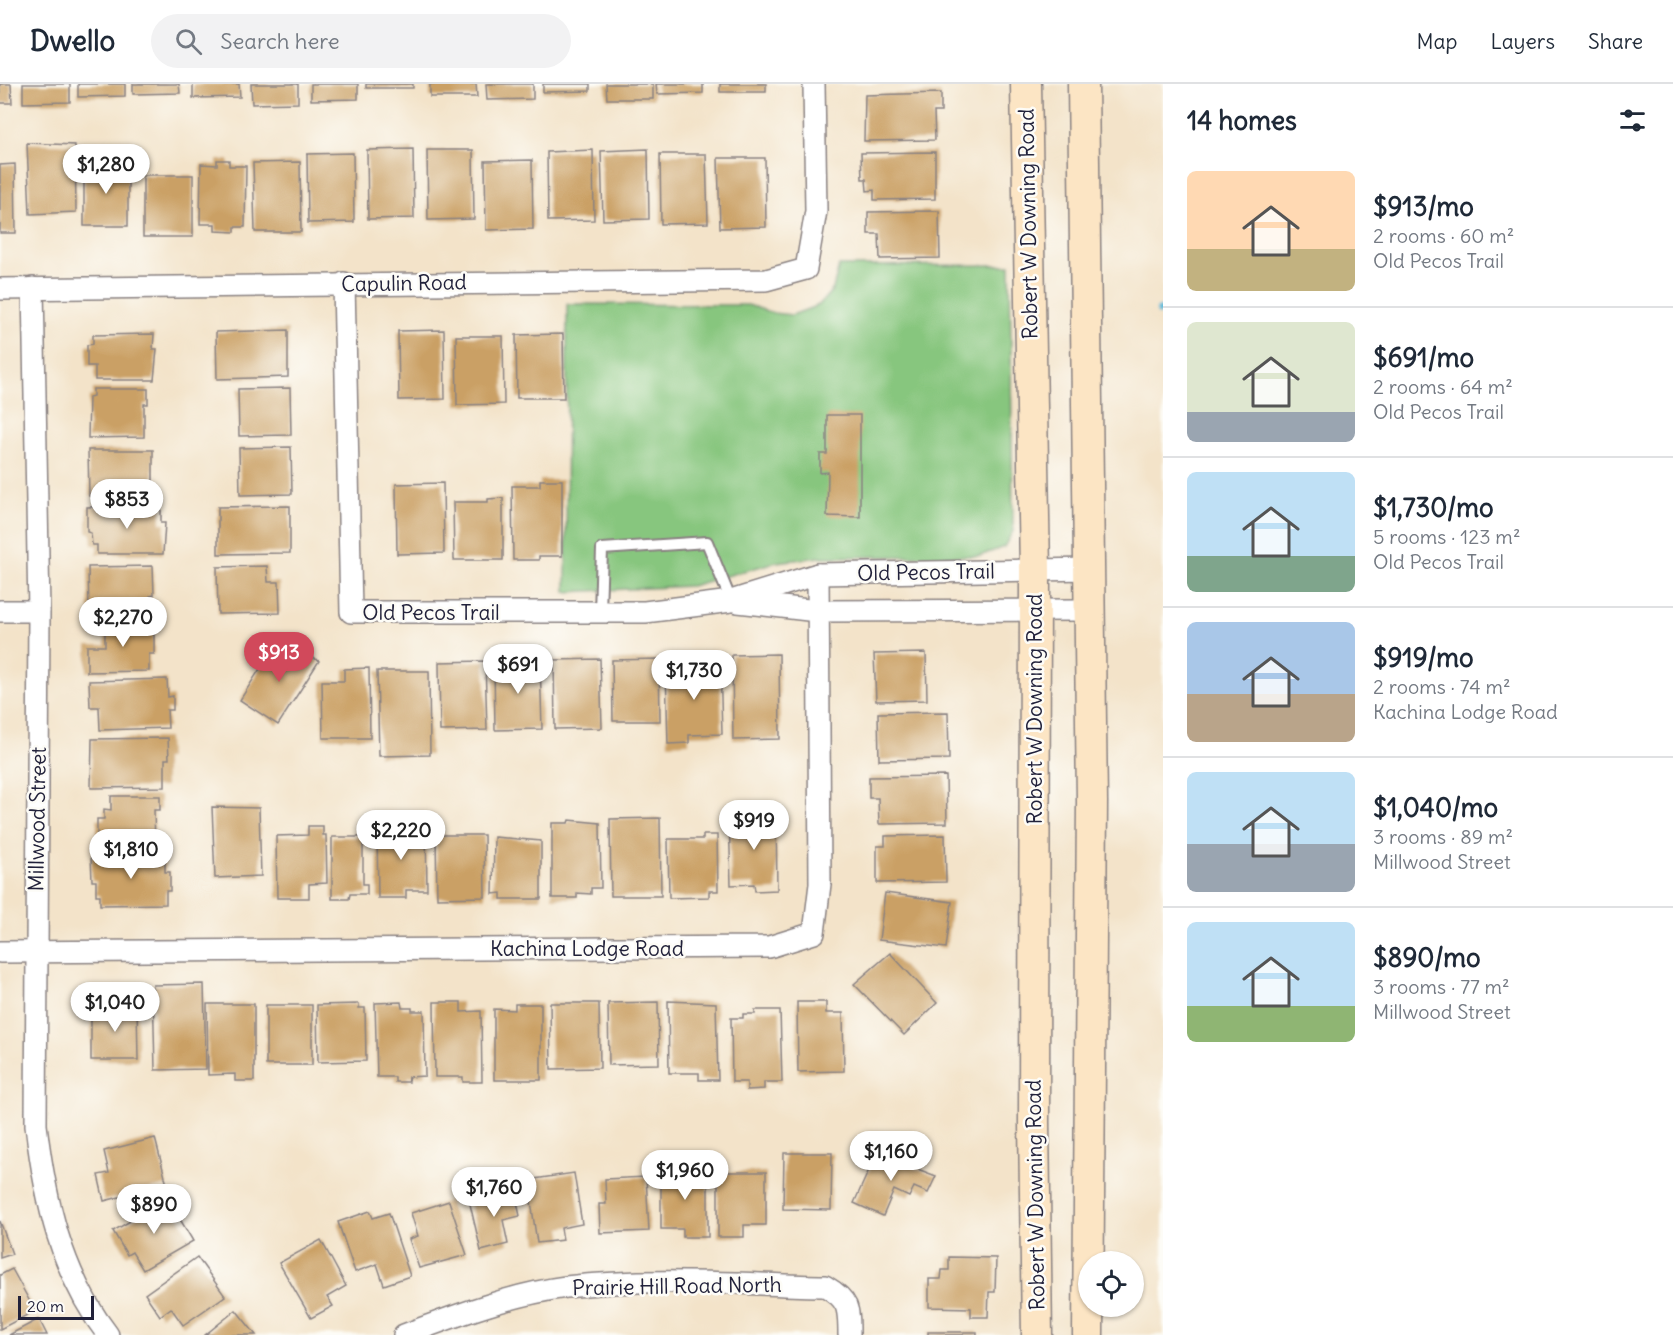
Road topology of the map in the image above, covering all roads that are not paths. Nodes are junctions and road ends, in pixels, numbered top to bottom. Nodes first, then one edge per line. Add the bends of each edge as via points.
1 (814, 84) edge
2 (1026, 84) edge
3 (1083, 84) edge
4 (344, 283) junction
5 (0, 288) edge
6 (33, 288) junction
7 (1089, 569) junction
8 (1035, 570) junction
9 (818, 574) junction
10 (731, 601) junction
11 (1090, 610) junction
12 (0, 611) edge
13 (39, 611) junction
14 (817, 611) junction
15 (600, 612) junction
16 (1035, 612) junction
17 (35, 951) junction
18 (0, 952) edge
19 (108, 1335) edge
20 (404, 1335) edge
21 (849, 1335) edge
22 (1037, 1335) edge
23 (1088, 1335) edge

1 - 4 street, Capulin Road via 816,211 806,269 766,280
2 - 8 main road, Robert W Downing Road
3 - 7 main road
4 - 6 street, Capulin Road
4 - 15 street, Old Pecos Trail via 351,612
5 - 6 street, Capulin Road
6 - 13 street, Millwood Street
7 - 8 street, Old Pecos Trail
7 - 11 main road
8 - 9 street, Old Pecos Trail
8 - 16 main road, Robert W Downing Road
9 - 10 street, Old Pecos Trail
9 - 14 street, Kachina Lodge Road
10 - 14 street, Old Pecos Trail
10 - 15 street, Old Pecos Trail via 645,612
10 - 15 lane via 707,542 602,549
11 - 16 street, Old Pecos Trail
11 - 23 main road
12 - 13 street
13 - 17 street, Millwood Street
14 - 16 street, Old Pecos Trail
14 - 17 street, Kachina Lodge Road via 820,884 814,933 769,947
16 - 22 main road, Robert W Downing Road
17 - 18 street, Kachina Lodge Road
17 - 19 street, Millwood Street via 36,1125 44,1186 55,1230 73,1275 90,1311
20 - 21 street, Prairie Hill Road North via 467,1311 565,1287 680,1282 825,1286 842,1296 849,1312

